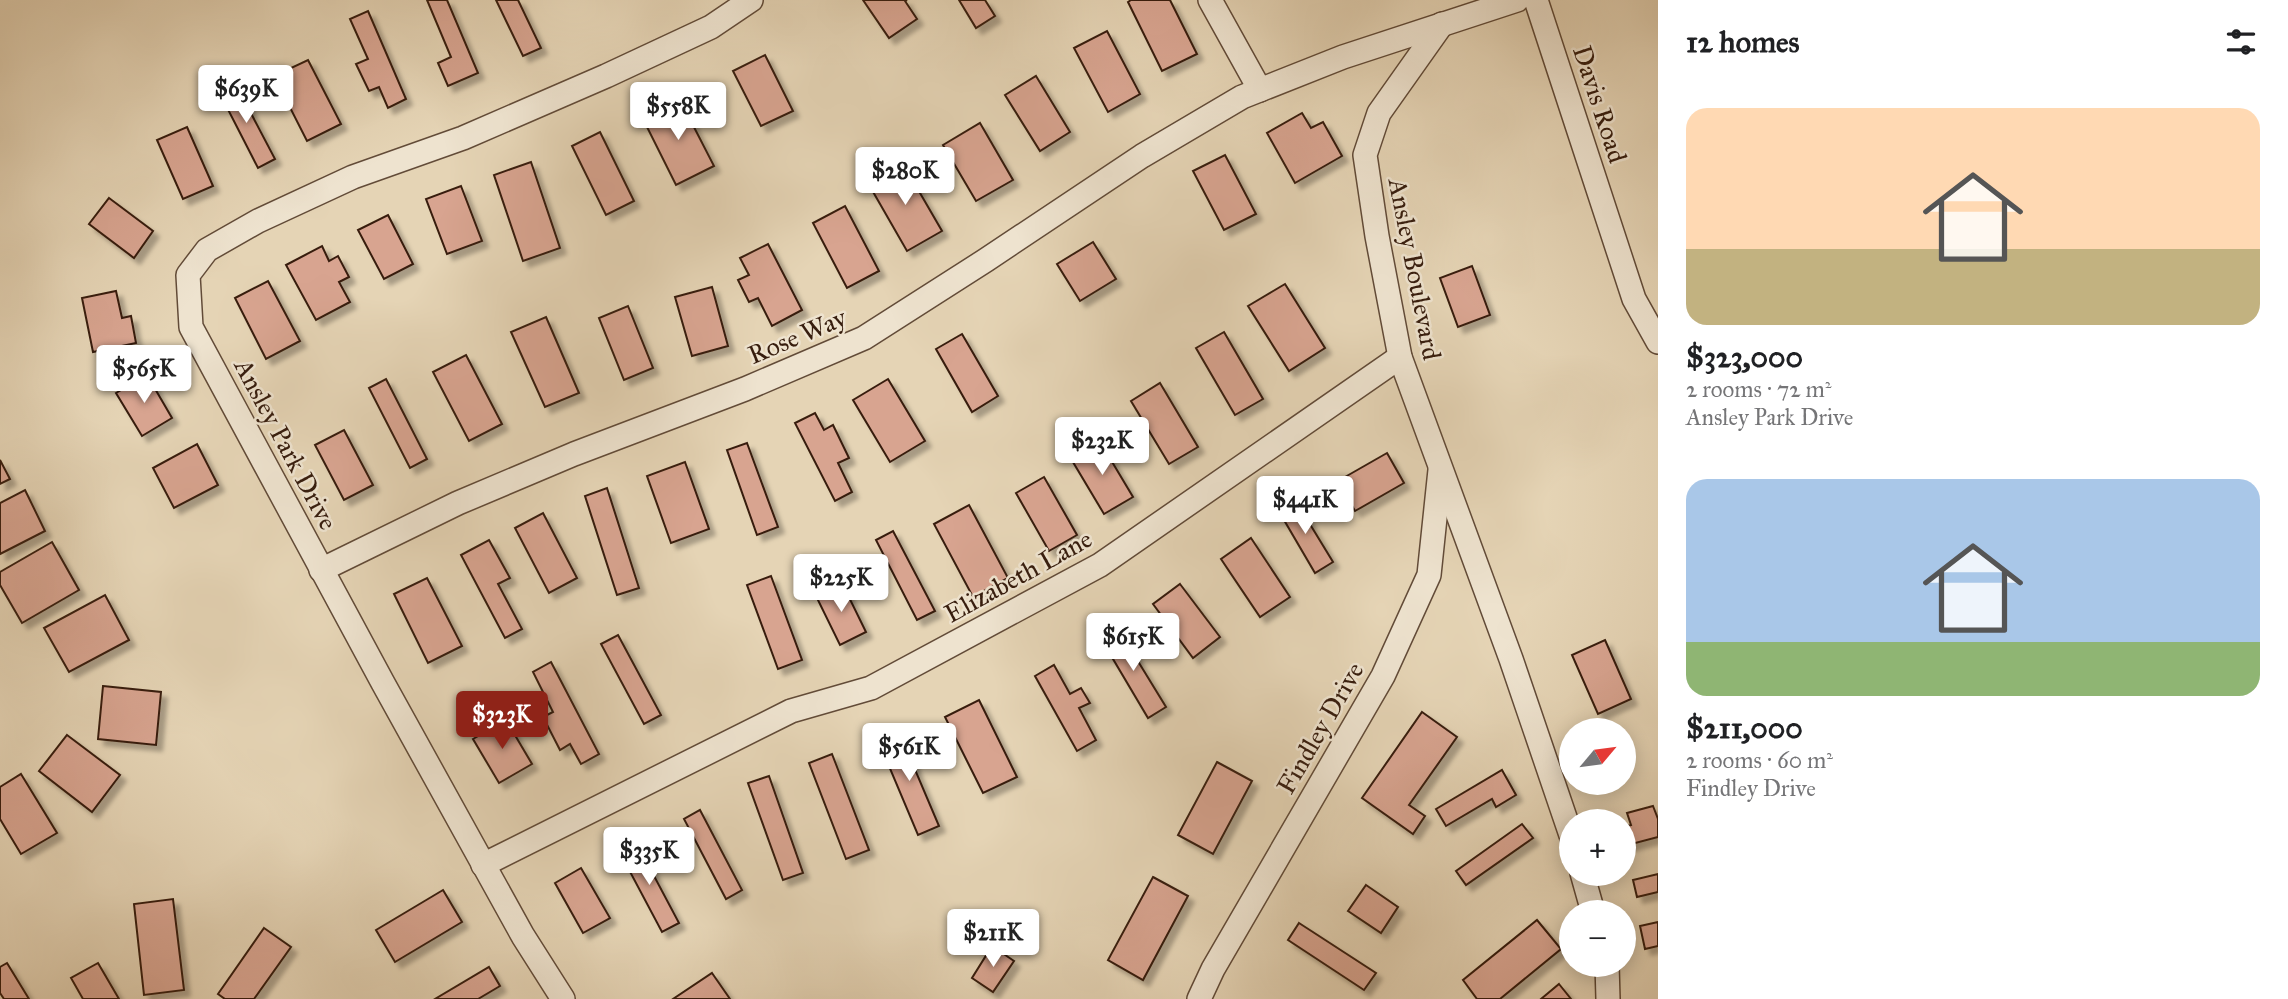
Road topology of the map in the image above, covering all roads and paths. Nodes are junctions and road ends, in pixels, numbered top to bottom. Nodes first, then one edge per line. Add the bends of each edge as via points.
1 (751, 0) edge
2 (1210, 0) edge
3 (1517, 0) edge
4 (1536, 0) edge
5 (1442, 24) junction
6 (1260, 90) junction
7 (1658, 342) edge
8 (1400, 357) junction
9 (1441, 467) junction
10 (321, 570) junction
11 (1562, 809) edge
12 (484, 865) junction
13 (1607, 977) edge
14 (563, 999) edge
15 (1199, 999) edge
16 (1608, 999) edge

1 - 10 street, Ansley Park Drive via 711,27 606,76 463,138 354,177 258,221 208,250 188,275 191,327
2 - 6 street
3 - 5 street
4 - 7 street, Davis Road via 1634,299
5 - 6 street
5 - 8 street, Ansley Boulevard via 1379,113 1365,155
6 - 10 street, Rose Way via 1142,156 864,338 457,503
8 - 9 street, Ansley Boulevard
8 - 12 street, Elizabeth Lane via 1100,565 871,688 791,711
9 - 11 street, Ansley Boulevard
9 - 15 street, Findley Drive via 1429,575 1389,663
10 - 12 street, Ansley Park Drive
12 - 14 street, Ansley Park Drive
13 - 16 street

